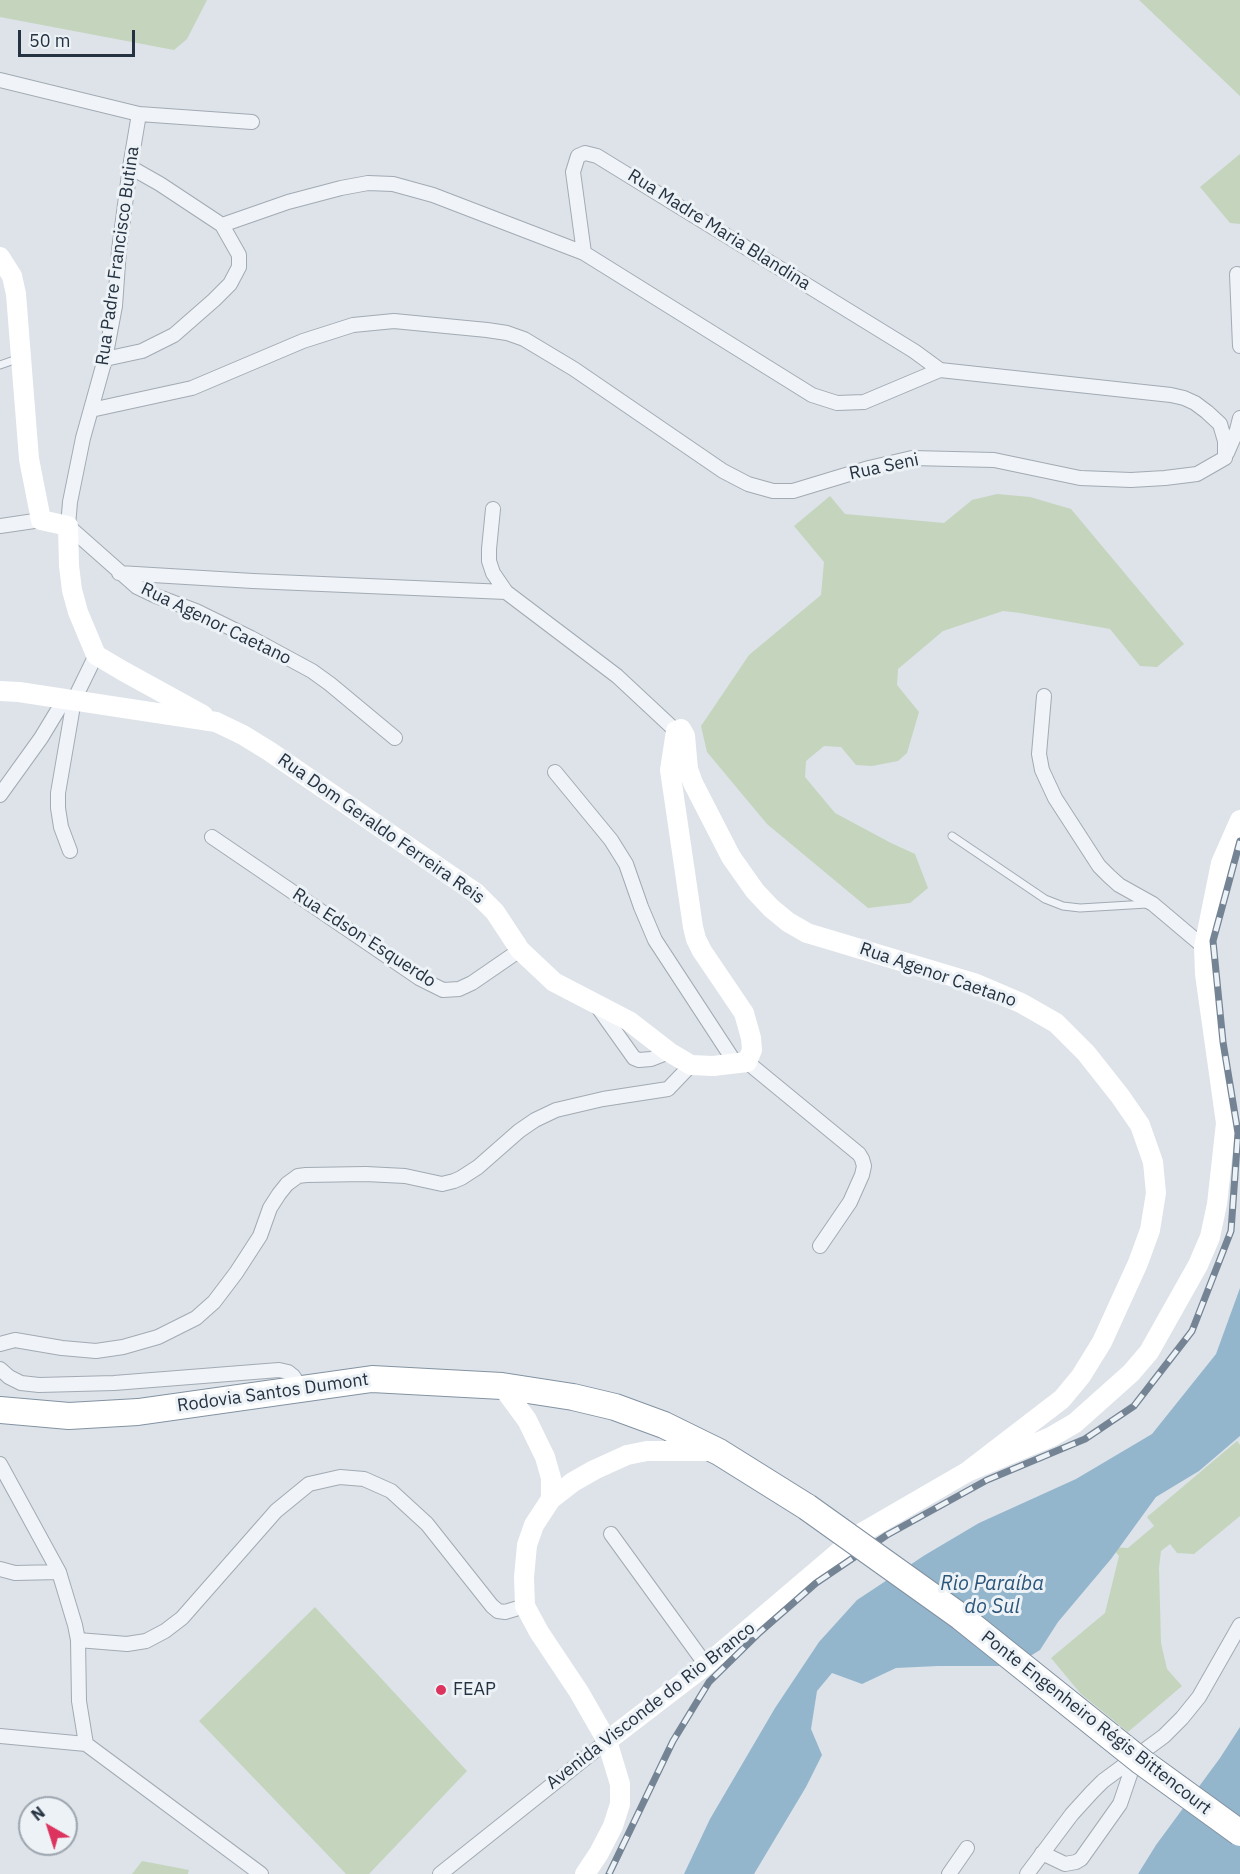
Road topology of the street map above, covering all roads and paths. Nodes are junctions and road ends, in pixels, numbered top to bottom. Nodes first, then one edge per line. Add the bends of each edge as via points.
1 (0, 80) edge
2 (139, 114) junction
3 (252, 122) dead end
4 (130, 167) junction
5 (222, 225) junction
6 (584, 253) junction
7 (0, 257) edge
8 (1237, 274) dead end
9 (1240, 346) edge
10 (21, 357) junction
11 (105, 359) junction
12 (0, 365) edge
13 (940, 370) junction
14 (91, 410) junction
15 (1240, 418) edge
16 (1225, 458) junction
17 (493, 509) dead end
18 (41, 520) junction
19 (0, 526) edge
20 (68, 526) junction
21 (119, 573) junction
22 (506, 592) junction
23 (96, 655) junction
24 (0, 691) edge
25 (1044, 696) dead end
26 (69, 700) junction
27 (216, 722) junction
28 (676, 731) junction
29 (396, 738) dead end
30 (555, 772) dead end
31 (0, 795) edge
32 (1240, 820) edge
33 (952, 836) dead end
34 (212, 837) dead end
35 (70, 851) dead end
36 (1153, 904) junction
37 (1204, 947) junction
38 (520, 950) junction
39 (596, 1004) junction
40 (669, 1052) junction
41 (742, 1063) junction
42 (691, 1065) junction
43 (820, 1246) dead end
44 (0, 1344) edge
45 (0, 1370) edge
46 (502, 1386) junction
47 (301, 1388) junction
48 (0, 1410) edge
49 (719, 1452) junction
50 (0, 1464) edge
51 (967, 1472) junction
52 (551, 1499) junction
53 (807, 1507) joint
54 (611, 1534) dead end
55 (0, 1569) edge
56 (59, 1572) junction
57 (525, 1606) junction
58 (1240, 1625) edge
59 (78, 1640) junction
60 (706, 1665) junction
61 (0, 1736) edge
62 (607, 1741) junction
63 (86, 1744) junction
64 (1136, 1757) junction
65 (1240, 1833) edge
66 (967, 1848) dead end
67 (1042, 1853) junction
68 (261, 1874) edge
69 (440, 1874) edge
70 (585, 1874) edge
71 (949, 1874) edge
72 (1028, 1874) edge

1 - 2 street
2 - 3 street
2 - 4 street, Rua Padre Francisco Butina
4 - 5 street
4 - 11 street, Rua Padre Francisco Butina via 115,306
5 - 6 street via 341,188 393,184 433,195
5 - 11 street via 239,255 239,267 230,284 174,335 141,351
6 - 13 street via 812,395 837,403 864,402
6 - 13 street, Rua Madre Maria Blandina via 573,172 578,156 585,153 630,176
7 - 10 street via 12,276 16,294
8 - 9 street
10 - 12 lane
10 - 18 street via 29,459
11 - 14 street, Rua Padre Francisco Butina
13 - 16 street via 1184,398 1220,424
14 - 16 street, Rua Seni via 192,388 353,325 394,321 507,333 524,339 723,471 773,492 793,491 912,458 994,460 1080,478 1131,480 1197,474
14 - 20 street, Rua Padre Francisco Butina
15 - 16 street
17 - 22 street, Rua Agenor Caetano via 489,561
18 - 19 street
18 - 20 street
20 - 21 street, Rua Agenor Caetano
20 - 23 street, Rua Padre Francisco Butina via 72,590
21 - 22 street
21 - 29 street, Rua Agenor Caetano via 145,592 196,611 312,671
22 - 28 street, Rua Agenor Caetano via 617,676
23 - 26 street
23 - 27 street
24 - 26 street, Rua Dom Geraldo Ferreira Reis
25 - 36 street via 1040,754 1047,784 1099,866 1119,885
26 - 27 street, Rua Dom Geraldo Ferreira Reis
26 - 31 street
26 - 35 street via 58,808
27 - 38 street, Rua Dom Geraldo Ferreira Reis via 269,751 476,892 495,912
28 - 41 street via 671,784 693,927 702,951 744,1013 752,1050
28 - 51 street, Rua Agenor Caetano via 681,729 686,736 693,783 731,857 755,891 779,915 807,933 974,983 1039,1012 1086,1053 1140,1125 1153,1162 1156,1193 1150,1230 1102,1342 1062,1399
30 - 41 street via 611,840 626,864 656,940
32 - 37 street via 1221,863
33 - 36 lane via 1045,899 1063,906
34 - 38 street, Rua Edson Esquerdo via 419,978 443,990 472,983
36 - 37 street
37 - 51 street via 1226,1123 1217,1204 1210,1237 1198,1265 1149,1352 1111,1392 1075,1423 1051,1437
38 - 39 street, Rua Dom Geraldo Ferreira Reis via 554,982
39 - 40 street, Rua Dom Geraldo Ferreira Reis via 640,1028
39 - 40 street via 634,1058 651,1059
40 - 42 street, Rua Dom Geraldo Ferreira Reis
41 - 42 street, Rua Dom Geraldo Ferreira Reis
41 - 43 street via 862,1159 862,1175 850,1202
42 - 44 street via 668,1089 603,1099 556,1110 535,1120 478,1167 454,1181 442,1184 405,1176 366,1174 298,1176 279,1194 260,1236 214,1302 196,1318 158,1337 96,1351 15,1340
45 - 47 street via 21,1383 39,1385 279,1370 288,1372
46 - 47 highway, Rodovia Santos Dumont via 372,1379
46 - 49 highway, Rodovia Santos Dumont via 615,1407
46 - 52 street via 527,1420 542,1450 551,1478
47 - 48 highway, Rodovia Santos Dumont via 138,1412 69,1416
49 - 52 street via 647,1451 627,1455 573,1482
49 - 53 highway, Rodovia Santos Dumont
50 - 56 street
51 - 60 street, Avenida Visconde do Rio Branco via 860,1534
52 - 57 street via 534,1525 527,1545
53 - 65 highway, Ponte Engenheiro Régis Bittencourt, bridge via 961,1617 1142,1762
54 - 60 street
55 - 56 street via 15,1573
56 - 59 street
57 - 59 street via 498,1611 426,1524 391,1491 364,1479 340,1477 309,1484 276,1511 182,1618 165,1631 146,1641 127,1644
57 - 62 street
58 - 64 street via 1198,1697 1164,1736
59 - 63 street via 79,1701
60 - 62 street, Avenida Visconde do Rio Branco
61 - 63 street
62 - 69 street, Avenida Visconde do Rio Branco
62 - 70 street via 620,1784 620,1804 613,1826
63 - 68 street
64 - 67 street via 1092,1792
64 - 67 street via 1120,1804 1081,1859 1065,1864
66 - 71 street
67 - 72 street

